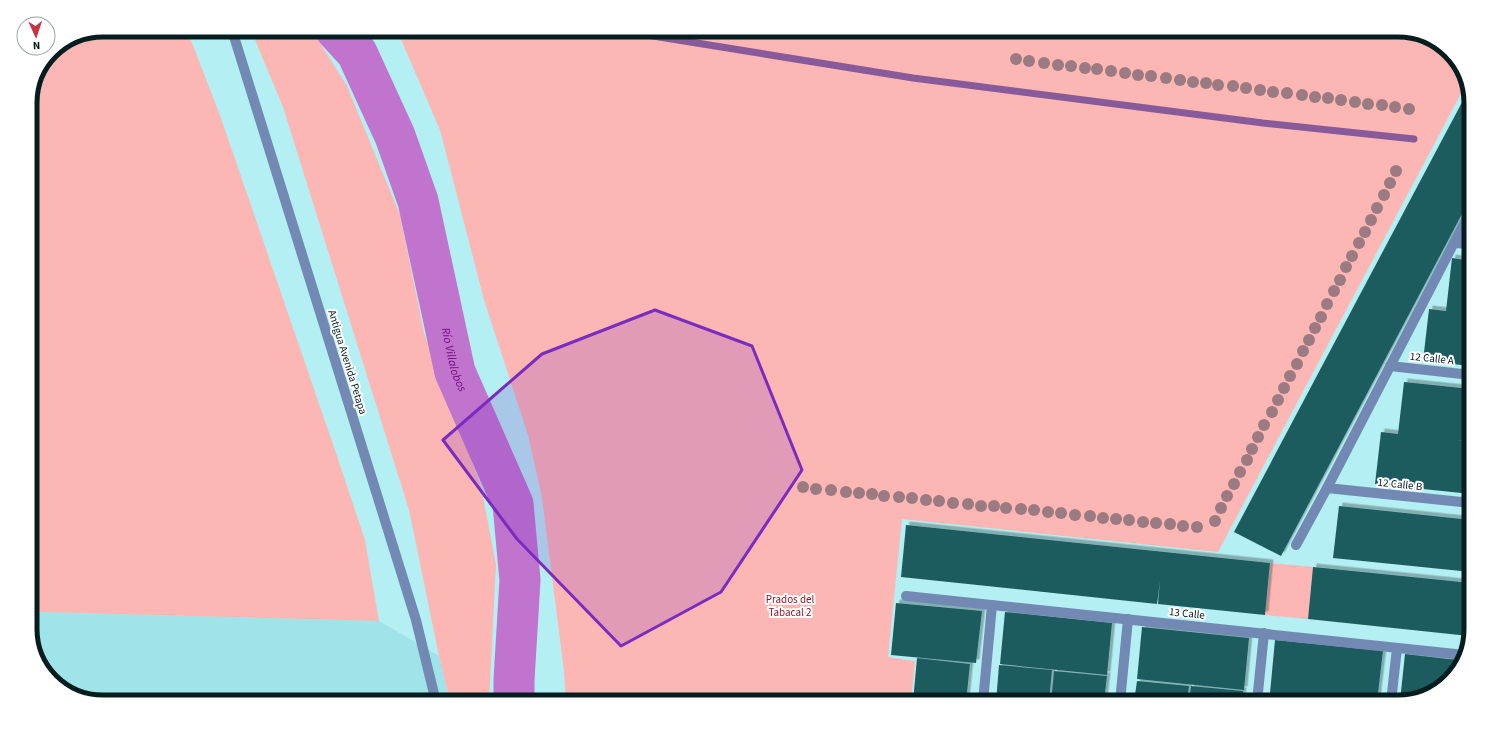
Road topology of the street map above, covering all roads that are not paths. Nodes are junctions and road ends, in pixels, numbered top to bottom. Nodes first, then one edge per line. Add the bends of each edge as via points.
1 (234, 37) edge
2 (1464, 223) edge
3 (1454, 242) junction
4 (1464, 243) edge
5 (1390, 366) junction
6 (1464, 374) edge
7 (1327, 488) junction
8 (1464, 502) edge
9 (1296, 545) dead end
10 (906, 596) dead end
11 (992, 605) junction
12 (1128, 620) junction
13 (1264, 634) junction
14 (1397, 648) junction
15 (1459, 654) edge
16 (434, 695) edge
17 (984, 695) edge
18 (1121, 695) edge
19 (1258, 695) edge
20 (1392, 695) edge

1 - 16 street, Antigua Avenida Petapa via 416,620
2 - 3 street
3 - 4 street
3 - 5 street
5 - 6 street, 12 Calle A
5 - 7 street
7 - 8 street, 12 Calle B
7 - 9 street
10 - 11 street, 13 Calle
11 - 12 street, 13 Calle
11 - 17 street
12 - 13 street, 13 Calle
12 - 18 street
13 - 14 street, 13 Calle
13 - 19 street
14 - 15 street, 13 Calle
14 - 20 street

